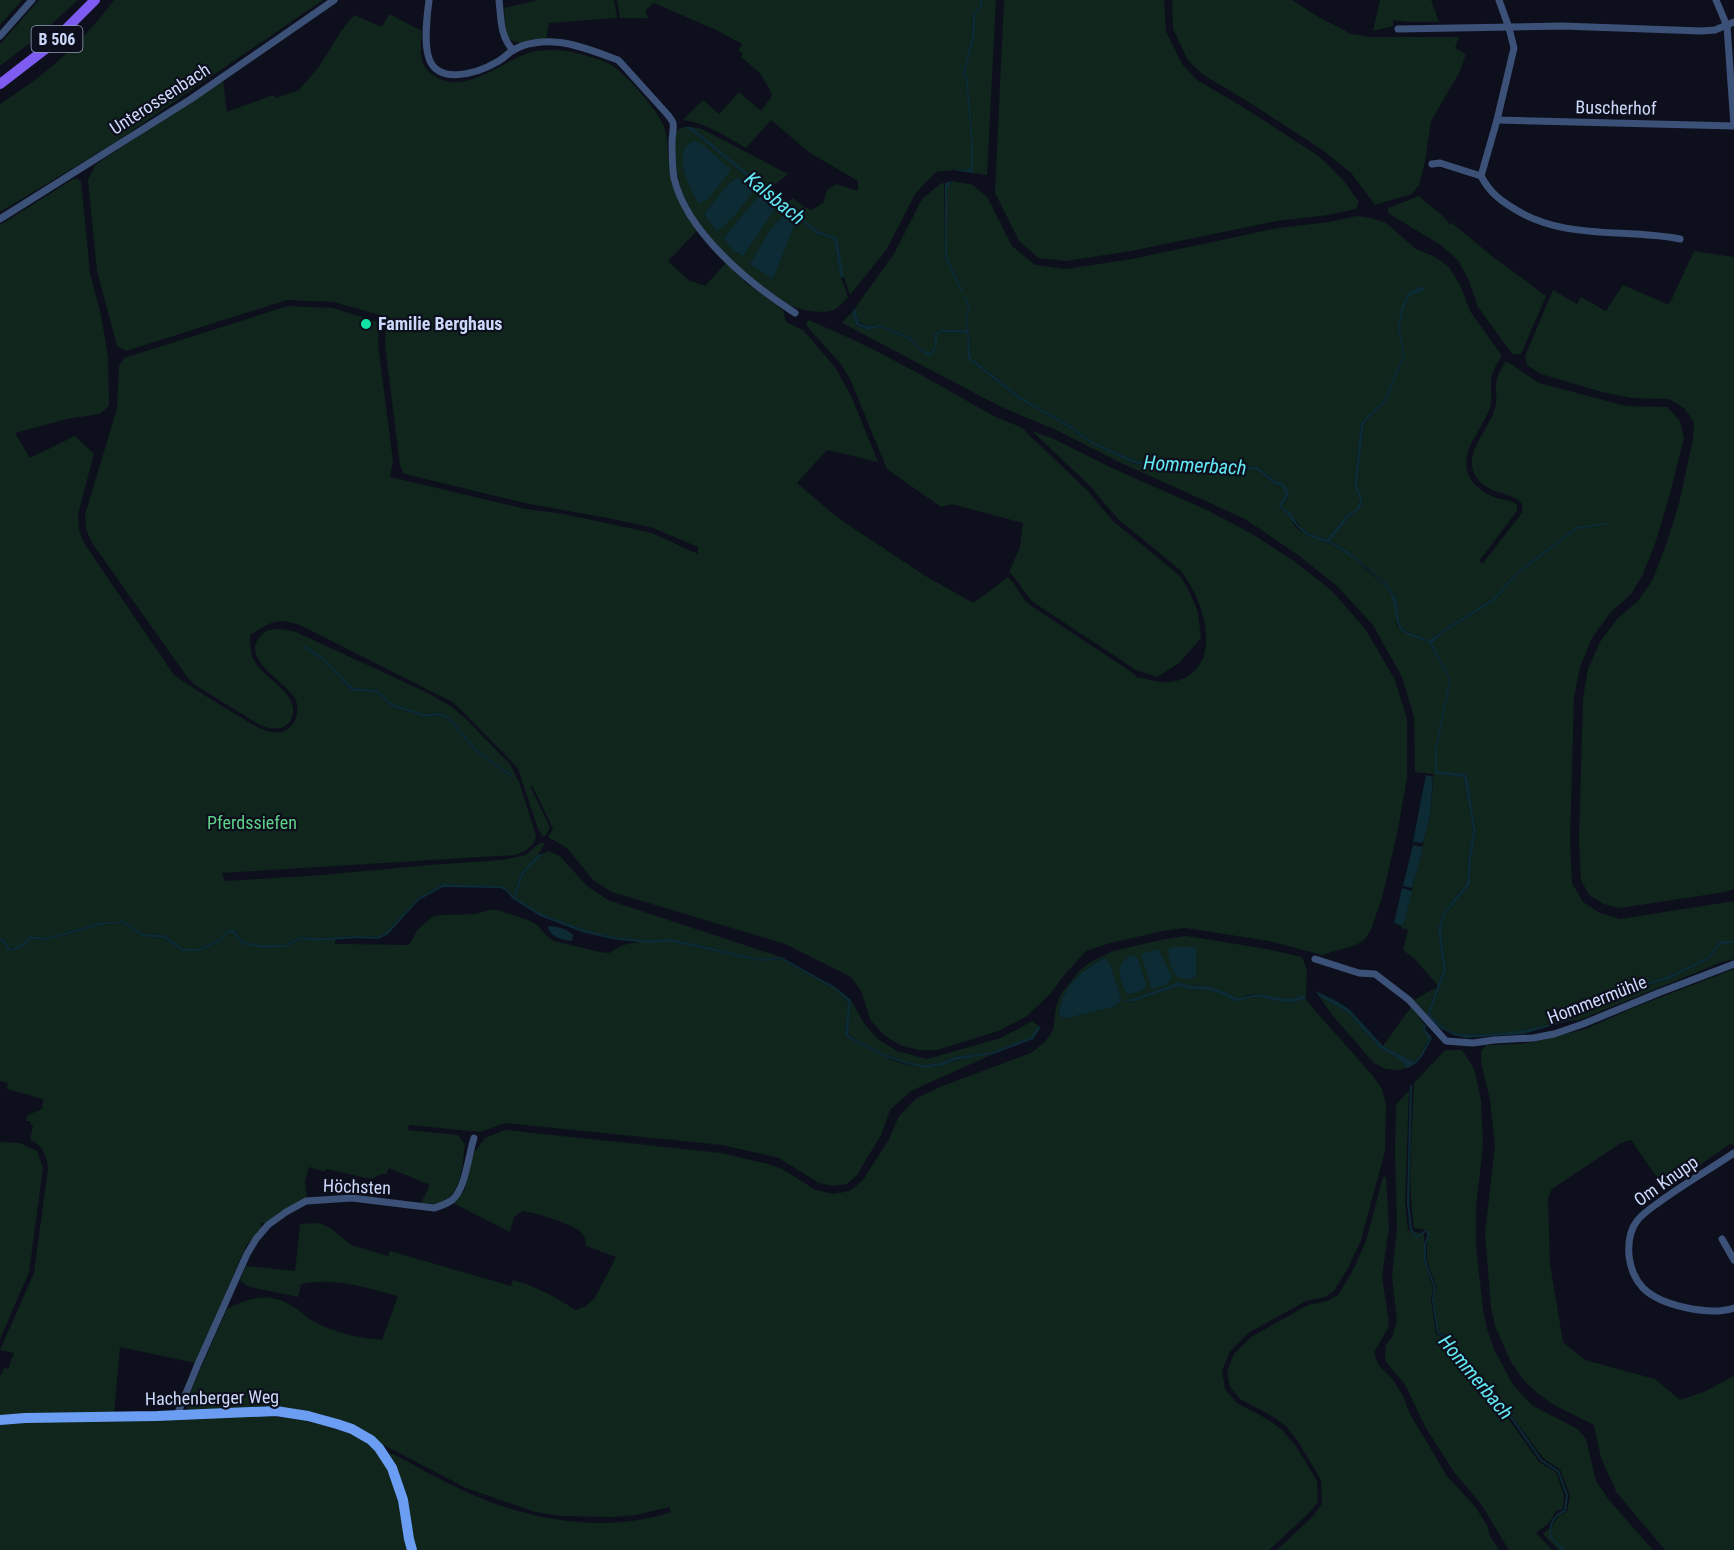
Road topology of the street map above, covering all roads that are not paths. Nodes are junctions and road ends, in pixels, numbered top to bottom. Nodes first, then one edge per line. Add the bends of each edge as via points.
1 (32, 0) edge
2 (95, 0) edge
3 (334, 0) edge
4 (429, 0) edge
5 (499, 0) edge
6 (1499, 0) edge
7 (1716, 0) edge
8 (1732, 24) edge
9 (1509, 28) junction
10 (1398, 29) dead end
11 (0, 36) edge
12 (513, 50) junction
13 (0, 84) edge
14 (1497, 120) junction
15 (1734, 126) edge
16 (1432, 164) dead end
17 (1481, 176) junction
18 (0, 219) edge
19 (1680, 239) dead end
20 (795, 313) dead end
21 (1315, 959) dead end
22 (1734, 964) edge
23 (474, 1138) dead end
24 (1734, 1153) edge
25 (1722, 1239) dead end
26 (1734, 1260) edge
27 (1734, 1308) edge
28 (177, 1415) junction
29 (0, 1420) edge
30 (412, 1550) edge

1 - 11 street
2 - 13 main road, B 506 via 48,47
3 - 18 street, Unterossenbach via 191,99
4 - 12 street via 428,55 440,72 459,76 479,70
5 - 12 street via 502,32
6 - 9 street
7 - 8 street, Buscherhof
8 - 9 street via 1702,31
8 - 15 street, Buscherhof
9 - 10 street
9 - 14 street via 1514,48
12 - 20 street via 534,43 559,43 618,60 673,123 675,180 683,203 699,228 747,279
14 - 15 street, Buscherhof
14 - 17 street
16 - 17 street
17 - 19 street via 1497,198 1552,226
21 - 22 street, Hommermühle via 1375,974 1408,1000 1446,1041 1473,1043 1554,1034
23 - 28 street, Höchsten via 461,1188 451,1201 442,1205 434,1208 359,1198 306,1201 268,1225 247,1254
24 - 27 street, Om Knupp via 1643,1214 1633,1227 1628,1247 1632,1272 1652,1295 1699,1310 1718,1312
25 - 26 street
28 - 29 street, Hachenberger Weg
28 - 30 street, Hachenberger Weg via 276,1411 308,1416 362,1434 380,1448 392,1468 403,1500

